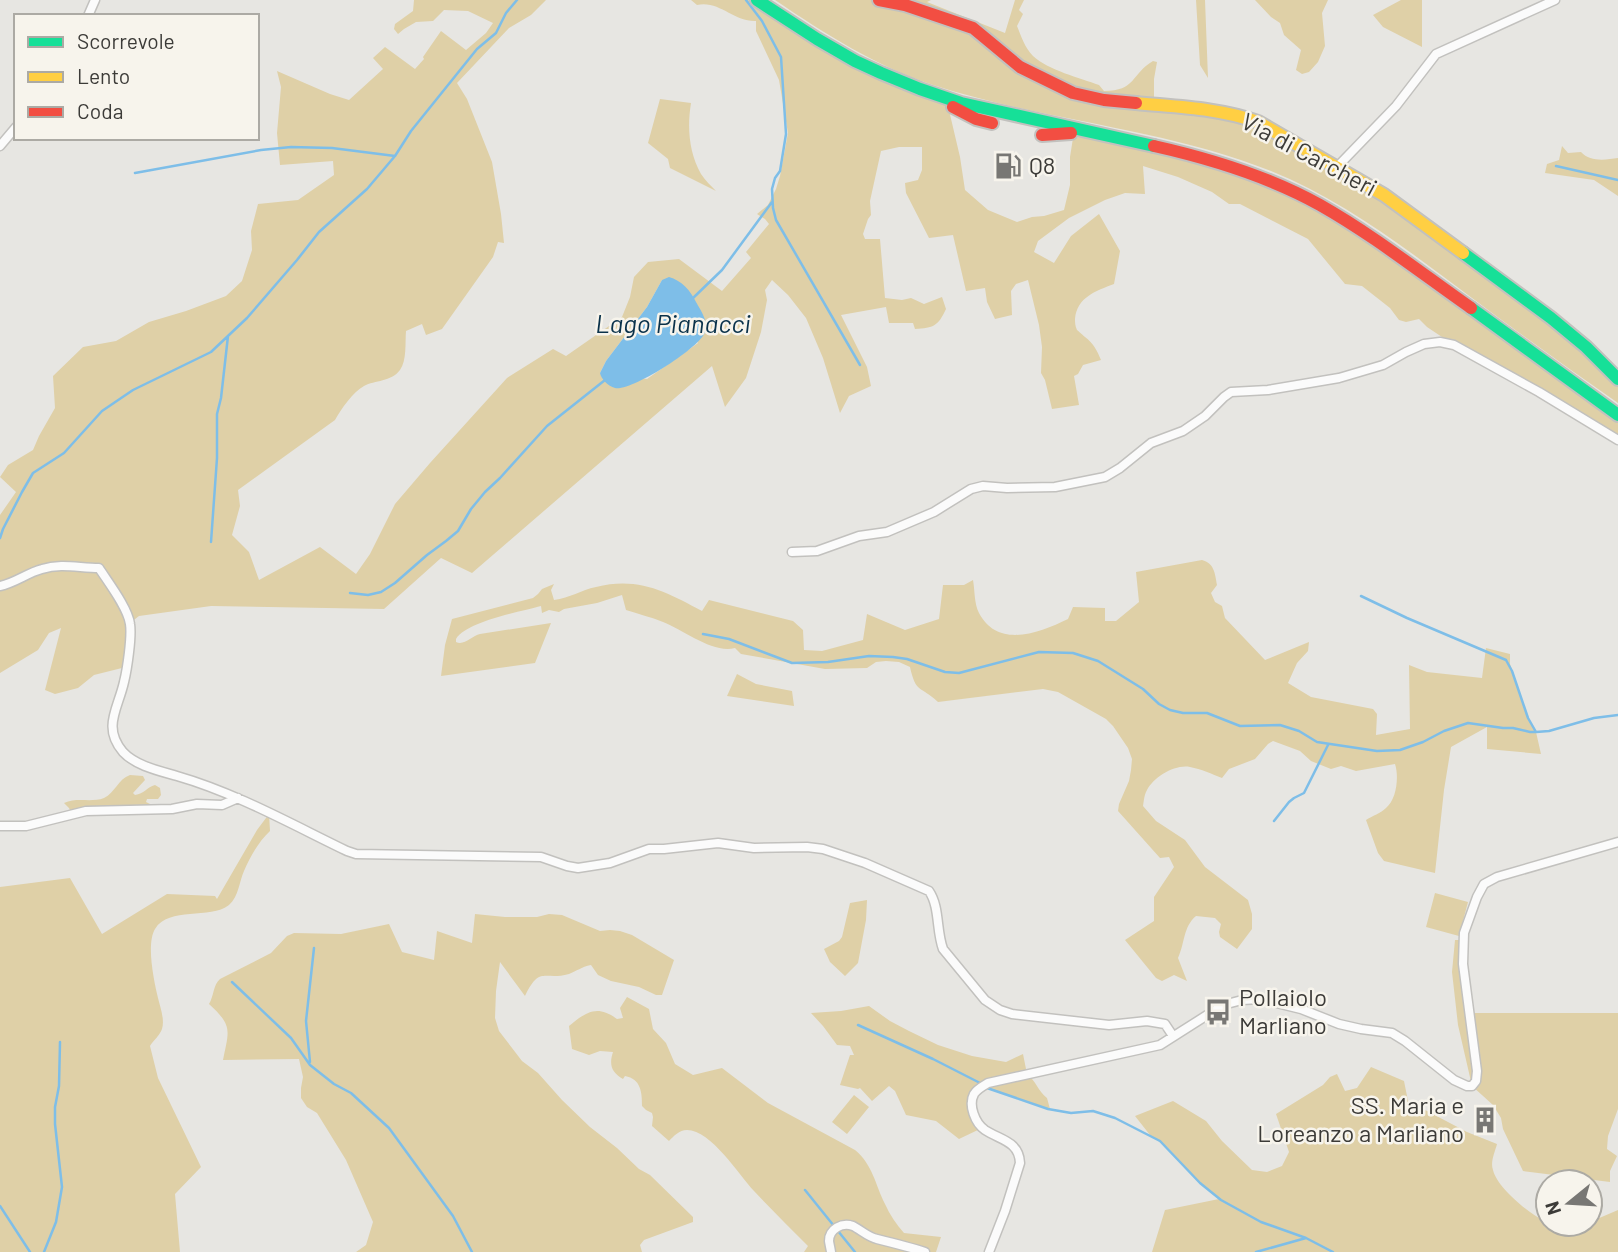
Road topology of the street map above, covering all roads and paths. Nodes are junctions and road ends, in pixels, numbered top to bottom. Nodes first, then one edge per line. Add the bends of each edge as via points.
1 (757, 0) edge
2 (775, 0) edge
3 (879, 0) edge
4 (1555, 0) edge
5 (869, 68) junction
6 (992, 122) dead end
7 (14, 129) edge
8 (1100, 134) junction
9 (1042, 135) dead end
10 (0, 146) edge
11 (1337, 167) junction
12 (1618, 379) edge
13 (1618, 403) edge
14 (1618, 415) edge
15 (1618, 440) edge
16 (792, 552) dead end
17 (0, 586) edge
18 (238, 798) junction
19 (0, 826) edge
20 (1618, 842) edge
21 (1173, 1036) junction
22 (831, 1252) edge
23 (925, 1252) edge
24 (989, 1252) edge

1 - 5 main road
2 - 13 main road via 836,40 933,85 1172,140 1310,189 1391,239
3 - 11 main road, Via di Carcheri via 973,28 1020,66 1073,93 1239,115
4 - 11 street via 1436,54 1396,106
5 - 6 main road via 888,83
5 - 8 main road via 961,103
7 - 10 street
8 - 9 main road
8 - 14 main road via 1216,162 1321,205 1391,250
11 - 12 main road, Via di Carcheri via 1384,195 1551,318
15 - 16 street via 1454,345 1424,344 1383,365 1339,378 1231,392 1183,431 1151,443 1105,477 1055,487 982,486 887,532 817,551
17 - 18 street via 44,568 99,568 130,623 127,672 112,720 119,747 141,764
18 - 19 street via 222,805 86,811 26,826
18 - 21 street via 355,854 541,857 578,868 649,849 718,843 823,849 929,891 943,949 985,1000 1000,1010 1110,1025 1153,1021 1165,1024
20 - 21 street via 1497,877 1480,890 1464,933 1463,964 1477,1071 1472,1086 1454,1080 1392,1032 1339,1024 1260,999 1223,1005
21 - 24 street via 1160,1045 988,1083 975,1092 973,1114 982,1128 1009,1141 1020,1163
22 - 23 street via 830,1236 842,1225

